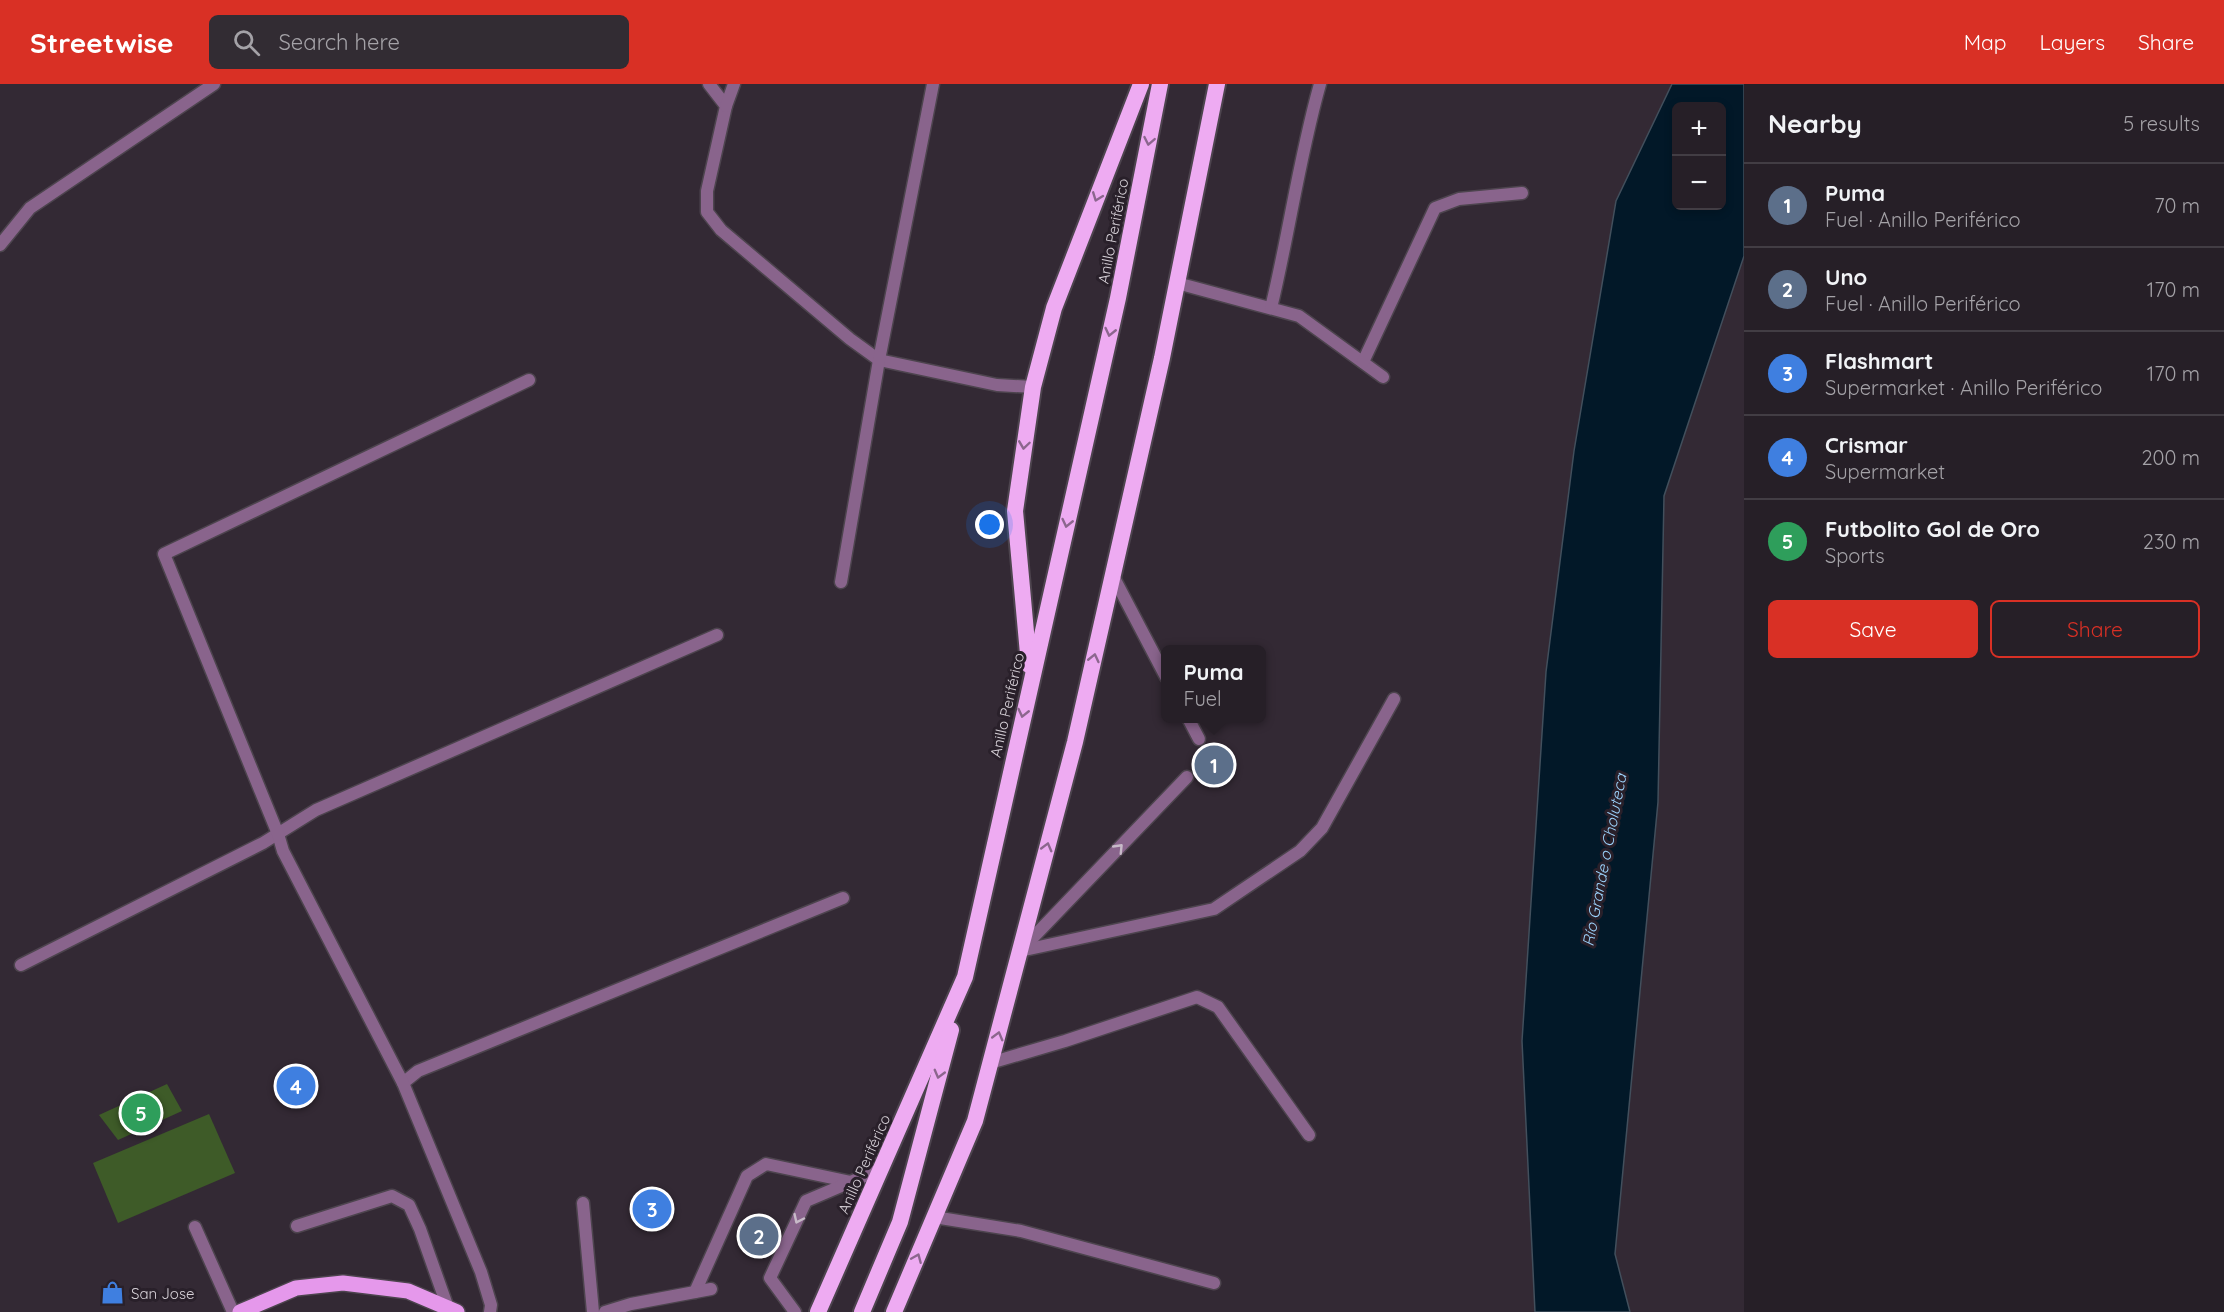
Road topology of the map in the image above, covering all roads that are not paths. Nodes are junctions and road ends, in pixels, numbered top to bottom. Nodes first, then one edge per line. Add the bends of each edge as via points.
1 (214, 84) edge
2 (709, 84) edge
3 (734, 84) edge
4 (933, 84) edge
5 (1141, 84) edge
6 (1160, 84) edge
7 (1217, 84) edge
8 (1320, 84) edge
9 (726, 106) junction
10 (1522, 193) dead end
11 (0, 245) edge
12 (1177, 283) junction
13 (1271, 308) junction
14 (879, 360) junction
15 (1363, 362) junction
16 (1383, 377) dead end
17 (529, 380) dead end
18 (1033, 387) junction
19 (1113, 576) junction
20 (841, 582) dead end
21 (717, 635) dead end
22 (1161, 667) edge
23 (1030, 682) junction
24 (1394, 699) dead end
25 (1191, 723) edge
26 (1199, 739) dead end
27 (1188, 777) dead end
28 (278, 834) junction
29 (843, 898) dead end
30 (1020, 951) junction
31 (21, 965) dead end
32 (965, 977) junction
33 (990, 1063) junction
34 (403, 1083) junction
35 (1309, 1135) dead end
36 (881, 1169) junction
37 (851, 1182) junction
38 (583, 1203) dead end
39 (934, 1217) junction
40 (297, 1226) dead end
41 (195, 1227) dead end
42 (1214, 1283) dead end
43 (711, 1289) dead end
44 (695, 1292) junction
45 (453, 1310) edge
46 (233, 1312) edge
47 (240, 1312) edge
48 (490, 1312) edge
49 (593, 1312) edge
50 (605, 1312) edge
51 (795, 1312) edge
52 (818, 1312) edge
53 (862, 1312) edge
54 (894, 1312) edge

1 - 11 street via 30,208
2 - 9 street
3 - 9 street
4 - 14 street
5 -> 18 highway via 1054,308
6 -> 23 highway, Anillo Periférico via 1118,298
7 - 12 highway
8 - 13 street
9 - 14 street via 706,212 729,237
10 - 15 street via 1459,199 1436,208
12 - 13 street
12 - 19 highway
13 - 15 street via 1299,316
14 - 18 street via 997,385
14 - 20 street
15 - 16 street
17 - 28 street via 164,554
18 -> 23 highway via 1015,511
19 - 22 street
30 -> 19 highway via 1075,742
21 - 28 street via 315,810
23 -> 32 highway, Anillo Periférico
24 - 30 street via 1322,828 1300,851 1224,903 1215,909
25 - 26 street
30 -> 27 street
28 - 31 street
28 - 34 street
29 - 34 street via 418,1071
33 -> 30 highway
32 - 36 highway, Anillo Periférico
32 -> 53 highway via 900,1222
33 - 35 street via 1197,997 1218,1007
33 - 39 highway via 975,1121
34 - 48 street via 481,1272
36 - 37 street
36 - 52 highway, Anillo Periférico
37 - 44 street via 766,1164 747,1176
37 -> 51 street via 807,1201 765,1279
38 - 49 street
39 - 42 street via 1021,1231
54 -> 39 highway
40 - 45 street via 392,1196 409,1206
41 - 46 street
43 - 44 street
44 - 50 street
45 - 47 main road via 408,1291 343,1283 296,1288

